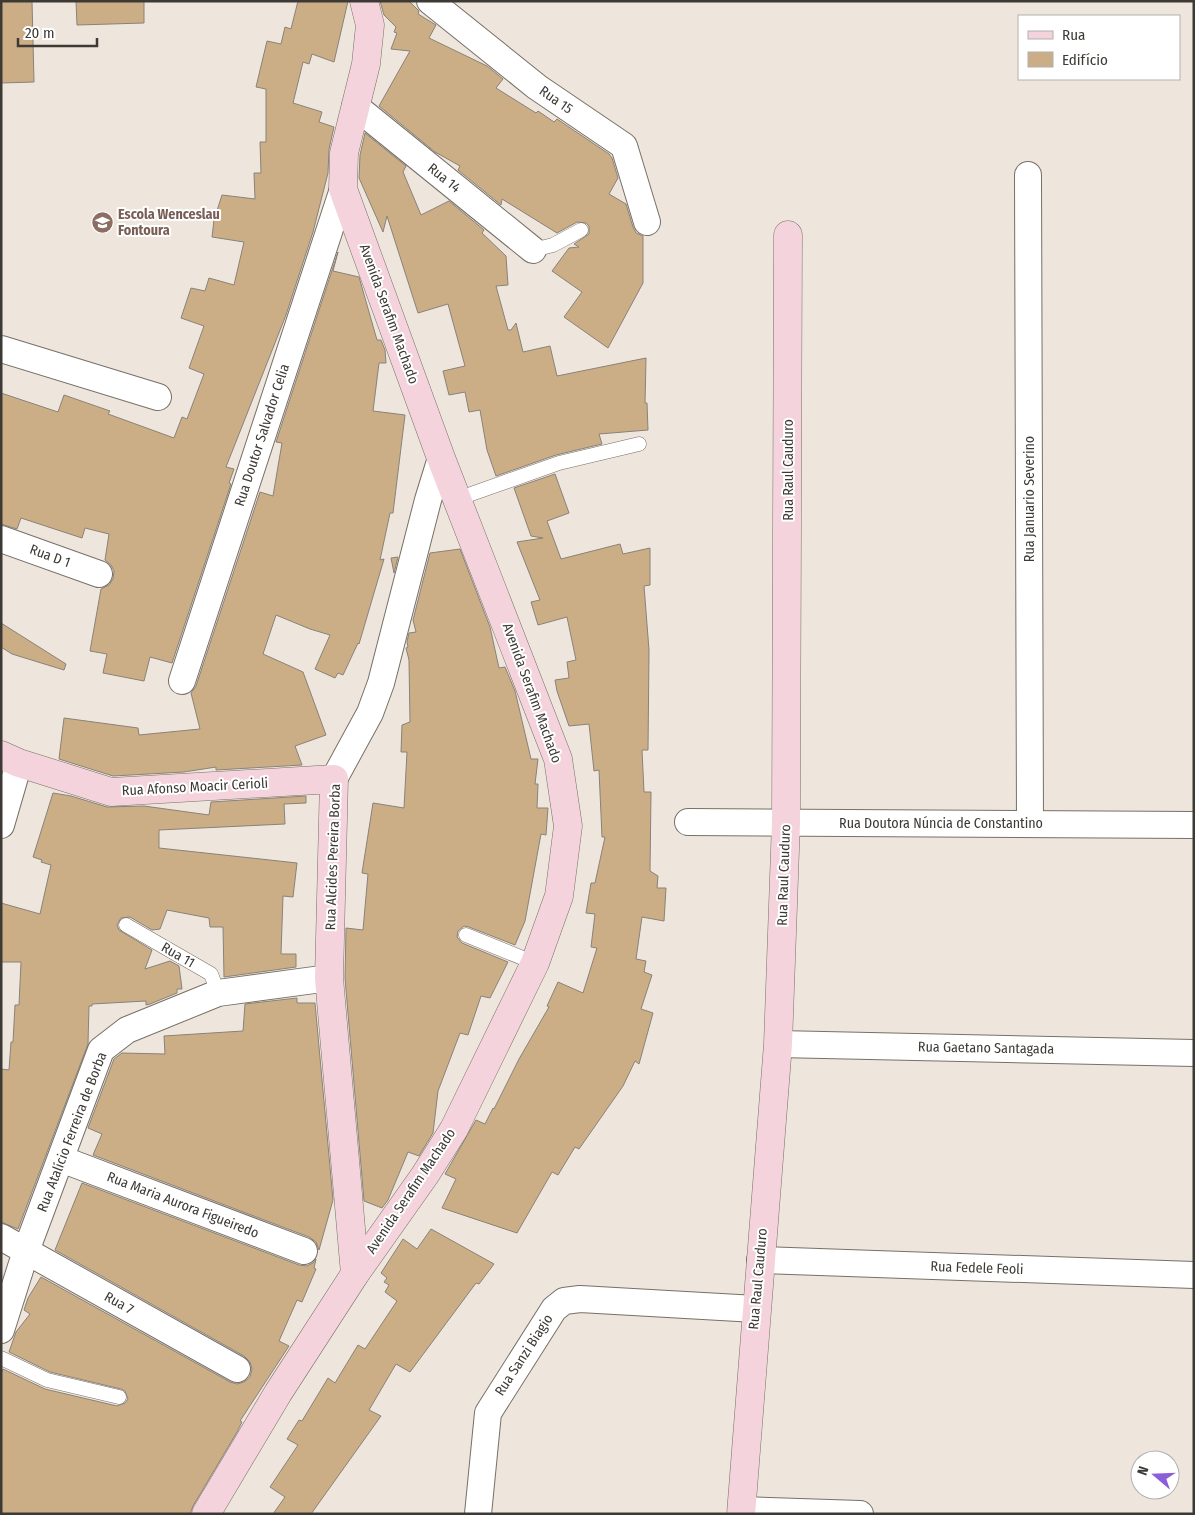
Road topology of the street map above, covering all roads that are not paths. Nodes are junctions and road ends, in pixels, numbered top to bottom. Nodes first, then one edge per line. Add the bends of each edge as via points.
1 (364, 1) edge
2 (430, 1) edge
3 (355, 106) junction
4 (1028, 175) dead end
5 (343, 190) junction
6 (647, 222) dead end
7 (581, 230) dead end
8 (788, 235) dead end
9 (533, 250) joint
10 (1, 348) edge
11 (158, 397) dead end
12 (639, 444) dead end
13 (441, 458) junction
14 (457, 499) junction
15 (1, 539) edge
16 (98, 574) dead end
17 (182, 681) dead end
18 (10, 759) edge
19 (334, 779) junction
20 (688, 822) dead end
21 (786, 822) junction
22 (1, 824) edge
23 (1030, 824) junction
24 (1194, 825) edge
25 (126, 925) dead end
26 (466, 935) dead end
27 (535, 963) junction
28 (330, 978) junction
29 (218, 993) junction
30 (778, 1044) junction
31 (1194, 1053) edge
32 (61, 1159) junction
33 (1, 1237) edge
34 (26, 1251) junction
35 (304, 1251) dead end
36 (760, 1260) junction
37 (355, 1274) junction
38 (1194, 1275) edge
39 (756, 1309) junction
40 (1, 1330) edge
41 (1, 1358) edge
42 (237, 1369) dead end
43 (119, 1398) dead end
44 (741, 1512) edge
45 (206, 1514) edge
46 (478, 1514) edge
47 (860, 1514) edge

1 - 3 street, Avenida Serafim Machado via 370,25 366,64
2 - 6 street, Rua 15 via 537,87 624,146
3 - 5 street, Avenida Serafim Machado via 344,153
3 - 9 street, Rua 14
4 - 23 street, Rua Januario Severino
5 - 13 street, Avenida Serafim Machado
5 - 17 street, Rua Doutor Salvador Celia
7 - 9 lane via 553,245
8 - 21 street, Rua Raul Cauduro
10 - 11 street
12 - 14 lane via 559,463
13 - 14 street, Avenida Serafim Machado
13 - 19 street, Rua Alcides Pereira Borba via 381,683 370,713
14 - 27 street, Avenida Serafim Machado via 558,759 568,826 559,896
15 - 16 street, Rua D 1
18 - 19 street, Rua Afonso Moacir Cerioli via 111,792
18 - 22 street
19 - 28 street, Rua Alcides Pereira Borba
20 - 21 street, Rua Doutora Núncia de Constantino
21 - 23 street, Rua Doutora Núncia de Constantino
21 - 30 street, Rua Raul Cauduro
23 - 24 street, Rua Doutora Núncia de Constantino
25 - 29 lane, Rua 11 via 211,974
26 - 27 lane
27 - 37 street, Avenida Serafim Machado via 454,1129
28 - 29 street, Rua Atalício Ferreira de Borba
28 - 37 street, Rua Alcides Pereira Borba
29 - 32 street, Rua Atalício Ferreira de Borba via 127,1030 101,1050
30 - 31 street, Rua Gaetano Santagada
30 - 36 street, Rua Raul Cauduro
32 - 34 street, Rua Atalício Ferreira de Borba
32 - 35 street, Rua Maria Aurora Figueiredo
33 - 34 street, Rua 7
34 - 40 street, Rua Atalício Ferreira de Borba
34 - 42 street, Rua 7
36 - 38 street, Rua Fedele Feoli
36 - 39 street, Rua Raul Cauduro
37 - 45 street, Avenida Serafim Machado via 278,1393
39 - 44 street, Rua Raul Cauduro
39 - 46 street, Rua Sanzi Biagio via 580,1299 564,1301 554,1309 488,1413
41 - 43 lane via 47,1380
44 - 47 street

